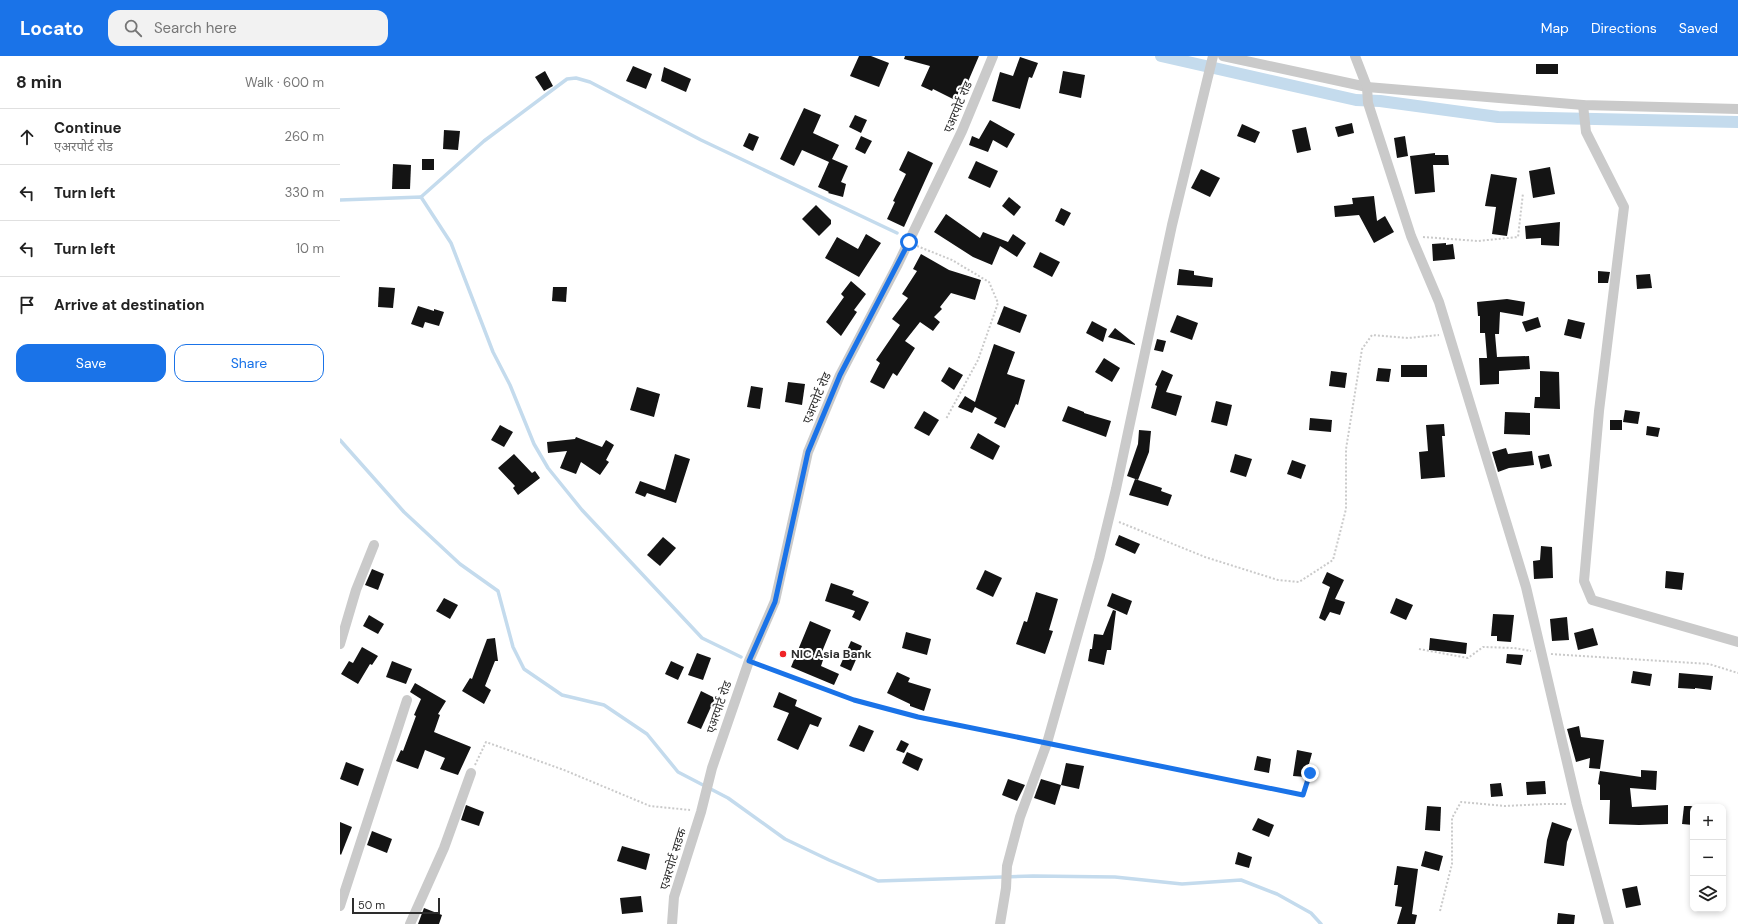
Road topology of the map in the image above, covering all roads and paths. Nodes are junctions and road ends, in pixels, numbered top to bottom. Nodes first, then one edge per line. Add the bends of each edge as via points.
1 (993, 56) edge
2 (1223, 56) edge
3 (1355, 56) edge
4 (1213, 58) edge
5 (1368, 95) junction
6 (1583, 108) junction
7 (1738, 109) edge
8 (1523, 192) dead end
9 (1411, 236) junction
10 (909, 242) junction
11 (1448, 335) junction
12 (946, 419) dead end
13 (1109, 518) junction
14 (374, 546) dead end
15 (1738, 642) edge
16 (340, 644) edge
17 (1419, 649) dead end
18 (1542, 653) junction
19 (749, 661) junction
20 (1738, 673) edge
21 (407, 700) dead end
22 (1047, 743) junction
23 (470, 773) joint
24 (1310, 773) dead end
25 (1577, 805) junction
26 (702, 807) junction
27 (340, 906) edge
28 (1440, 912) dead end
29 (410, 924) edge
30 (672, 924) edge
31 (1000, 924) edge
32 (1609, 924) edge

1 - 10 street, एअरपोर्ट रोड via 962,131
2 - 5 street
3 - 5 street
4 - 13 street via 1172,225
5 - 6 street
5 - 9 street
6 - 7 street
6 - 15 street via 1586,132 1624,207 1598,411 1584,581 1592,600
8 - 9 path via 1518,237 1478,241
9 - 11 street via 1439,302
10 - 12 path via 952,260 989,282 998,303 978,360
10 - 19 street, एअरपोर्ट रोड via 840,375 808,452 775,602
11 - 13 path via 1408,338 1372,335 1362,349 1346,449 1346,510 1333,560 1299,582 1278,580 1205,557
11 - 18 street via 1526,587
13 - 22 street
14 - 16 street via 356,590
17 - 18 path via 1468,658 1483,647 1514,648
18 - 20 path via 1709,664
18 - 25 street
19 - 22 path via 861,702 918,717
19 - 26 street, एअरपोर्ट रोड via 712,768
21 - 27 street
22 - 24 path via 1303,795
22 - 31 street via 1020,817 1007,866
23 - 26 path via 486,742 564,770 650,806
23 - 29 street via 444,848
25 - 28 path via 1505,806 1461,802 1452,818 1452,864
25 - 32 street
26 - 30 street, एअरपोर्ट सडक via 674,897

